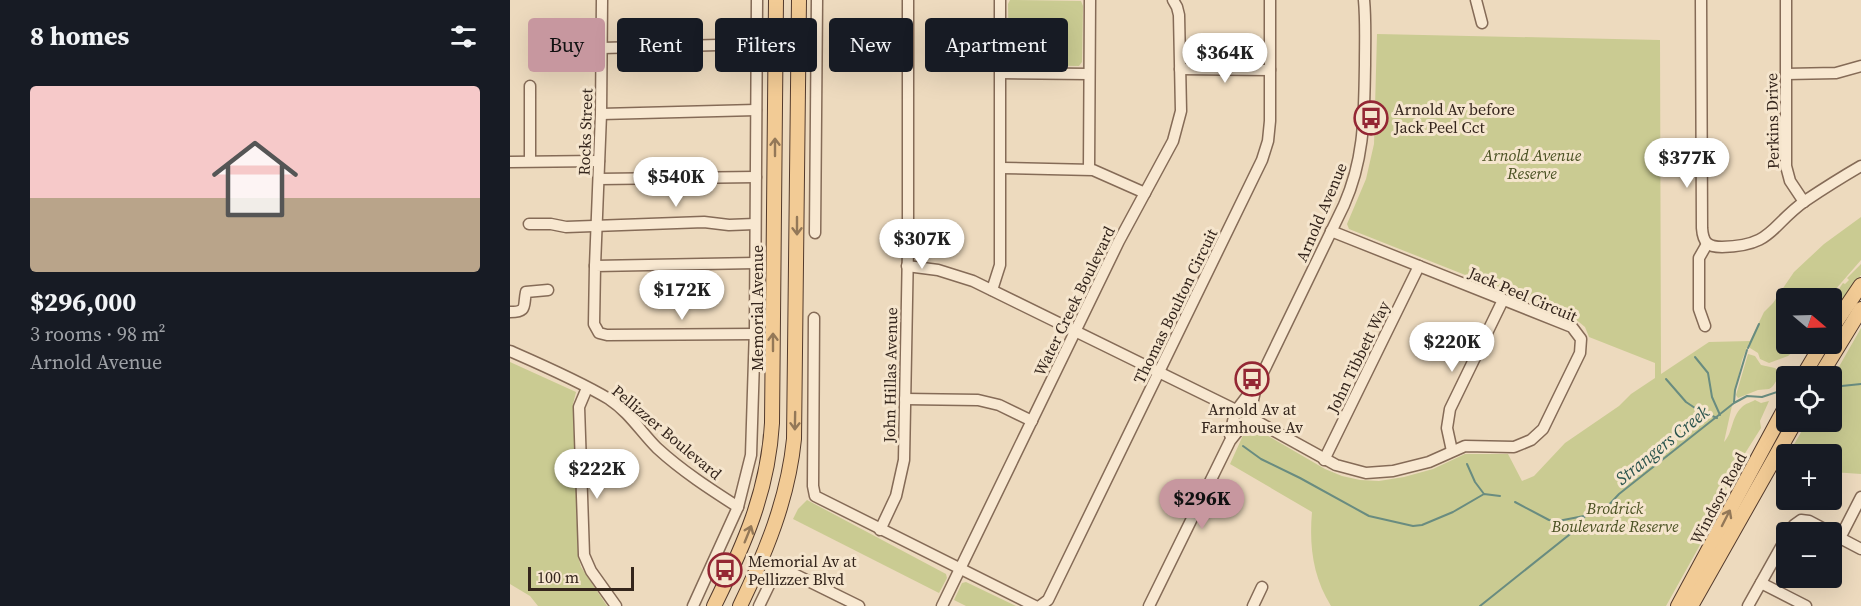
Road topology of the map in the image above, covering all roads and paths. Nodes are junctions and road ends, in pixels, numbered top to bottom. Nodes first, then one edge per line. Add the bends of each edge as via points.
1 (602, 0) edge
2 (757, 0) edge
3 (776, 0) edge
4 (799, 0) edge
5 (817, 0) edge
6 (908, 0) edge
7 (1000, 0) edge
8 (1090, 0) edge
9 (1173, 0) edge
10 (1269, 0) edge
11 (1364, 0) edge
12 (1476, 0) edge
13 (1701, 0) edge
14 (1786, 0) edge
15 (602, 18) edge
16 (757, 18) edge
17 (1482, 23) dead end
18 (715, 45) edge
19 (605, 48) edge
20 (1861, 66) edge
21 (1180, 69) junction
22 (1270, 70) junction
23 (602, 72) edge
24 (757, 72) edge
25 (1001, 73) junction
26 (1089, 74) junction
27 (1786, 74) junction
28 (530, 86) dead end
29 (756, 110) junction
30 (601, 114) junction
31 (530, 161) junction
32 (599, 161) junction
33 (510, 162) edge
34 (1861, 166) edge
35 (1001, 168) junction
36 (1089, 169) junction
37 (756, 177) junction
38 (599, 179) junction
39 (1145, 193) junction
40 (1804, 202) junction
41 (529, 224) dead end
42 (755, 224) junction
43 (597, 225) junction
44 (1331, 231) junction
45 (815, 233) dead end
46 (1707, 244) junction
47 (755, 263) junction
48 (595, 266) junction
49 (908, 266) junction
50 (1419, 266) junction
51 (1861, 285) edge
52 (548, 290) dead end
53 (992, 290) junction
54 (1503, 300) junction
55 (1861, 309) edge
56 (510, 312) edge
57 (1842, 313) edge
58 (814, 318) dead end
59 (1705, 326) dead end
60 (1076, 330) junction
61 (754, 334) junction
62 (510, 351) edge
63 (1827, 366) edge
64 (1159, 371) junction
65 (1256, 387) junction
66 (587, 388) junction
67 (905, 399) junction
68 (1237, 411) junction
69 (1248, 416) junction
70 (1032, 421) junction
71 (1776, 425) edge
72 (1789, 432) edge
73 (1230, 441) junction
74 (1452, 451) junction
75 (1324, 460) junction
76 (1861, 497) edge
77 (738, 507) junction
78 (1842, 524) edge
79 (880, 530) junction
80 (1842, 539) edge
81 (1861, 549) edge
82 (1776, 556) edge
83 (960, 570) junction
84 (1761, 583) junction
85 (1262, 586) dead end
86 (616, 606) edge
87 (693, 606) edge
88 (714, 606) edge
89 (740, 606) edge
90 (759, 606) edge
91 (859, 606) edge
92 (942, 606) edge
93 (1035, 606) edge
94 (1040, 606) edge
95 (1149, 606) edge
96 (1253, 606) edge
97 (1678, 606) edge
98 (1691, 606) edge
99 (1748, 606) edge
100 (1806, 606) edge

1 - 15 street, Rocks Street
2 - 16 street
88 -> 3 main road, Memorial Avenue via 754,519 770,451
4 -> 89 main road via 793,454 783,503
5 - 45 street
6 - 49 street, John Hillas Avenue
7 - 25 street
8 - 26 street
9 - 21 street, Water Creek Boulevard via 1179,15
10 - 22 street, Thomas Boulton Circuit
11 - 44 street, Arnold Avenue via 1361,152 1350,192
12 - 17 street
13 - 46 street via 1702,228
14 - 27 street, Perkins Drive
18 - 19 street
20 - 27 street via 1836,73
21 - 22 street
21 - 39 street, Water Creek Boulevard via 1178,127
22 - 64 street, Thomas Boulton Circuit via 1269,131 1262,160
23 - 30 street, Rocks Street
24 - 29 street
25 - 26 street
25 - 35 street
26 - 36 street
27 - 40 street, Perkins Drive via 1787,172
28 - 31 street
29 - 30 street
29 - 37 street
30 - 32 street, Rocks Street
31 - 32 street
31 - 33 street
32 - 38 street, Rocks Street
34 - 40 street
35 - 36 street
35 - 53 street via 1000,266
36 - 39 street
37 - 38 street
37 - 42 street
38 - 43 street, Rocks Street
39 - 60 street, Water Creek Boulevard
40 - 46 street via 1754,244
41 - 43 street
42 - 43 street
42 - 47 street
43 - 48 street, Rocks Street
44 - 50 street, Jack Peel Circuit
44 - 65 street, Arnold Avenue
46 - 59 street via 1699,258 1699,309
47 - 48 street
47 - 61 street
48 - 61 street, Rocks Street via 594,324 599,333
49 - 53 street, Jack Peel Circuit via 951,273
49 - 67 street, John Hillas Avenue
50 - 54 street, Jack Peel Circuit
50 - 75 street, John Tibbett Way
51 - 57 main road
52 - 56 street via 526,292 522,309
53 - 60 street, Jack Peel Circuit
54 - 74 street via 1450,409 1447,428
54 - 74 street, Jack Peel Circuit via 1572,327 1579,335 1581,349 1535,437 1514,447 1470,446
55 - 63 main road
58 - 79 street via 813,490 819,499
60 - 64 street, Jack Peel Circuit
60 - 70 street, Water Creek Boulevard
61 - 77 street via 751,455
62 - 66 street, Pellizzer Boulevard
64 - 68 street, Jack Peel Circuit
64 - 94 street, Thomas Boulton Circuit via 1048,600
65 - 68 street, Arnold Avenue
65 - 69 street, Arnold Avenue
66 - 77 street, Pellizzer Boulevard via 610,400 669,458
66 - 86 street via 579,407 584,555
67 - 70 street via 978,400
67 - 79 street, John Hillas Avenue via 902,476
68 - 69 street, Jack Peel Circuit via 1245,407
68 - 73 street, Arnold Avenue
69 - 73 street, Arnold Avenue
69 - 75 street, Jack Peel Circuit
70 - 83 street, Water Creek Boulevard
97 -> 71 main road, Windsor Road
72 - 98 main road, Windsor Road
73 - 95 street, Arnold Avenue
74 - 75 street, Jack Peel Circuit via 1429,462 1385,473 1356,471
76 - 78 street
77 - 87 street
79 - 83 street
80 - 81 street
82 - 84 street
83 - 92 street, Water Creek Boulevard
83 - 93 street
84 - 99 street
84 - 100 street
85 - 96 street
90 - 91 street via 773,577 783,571

